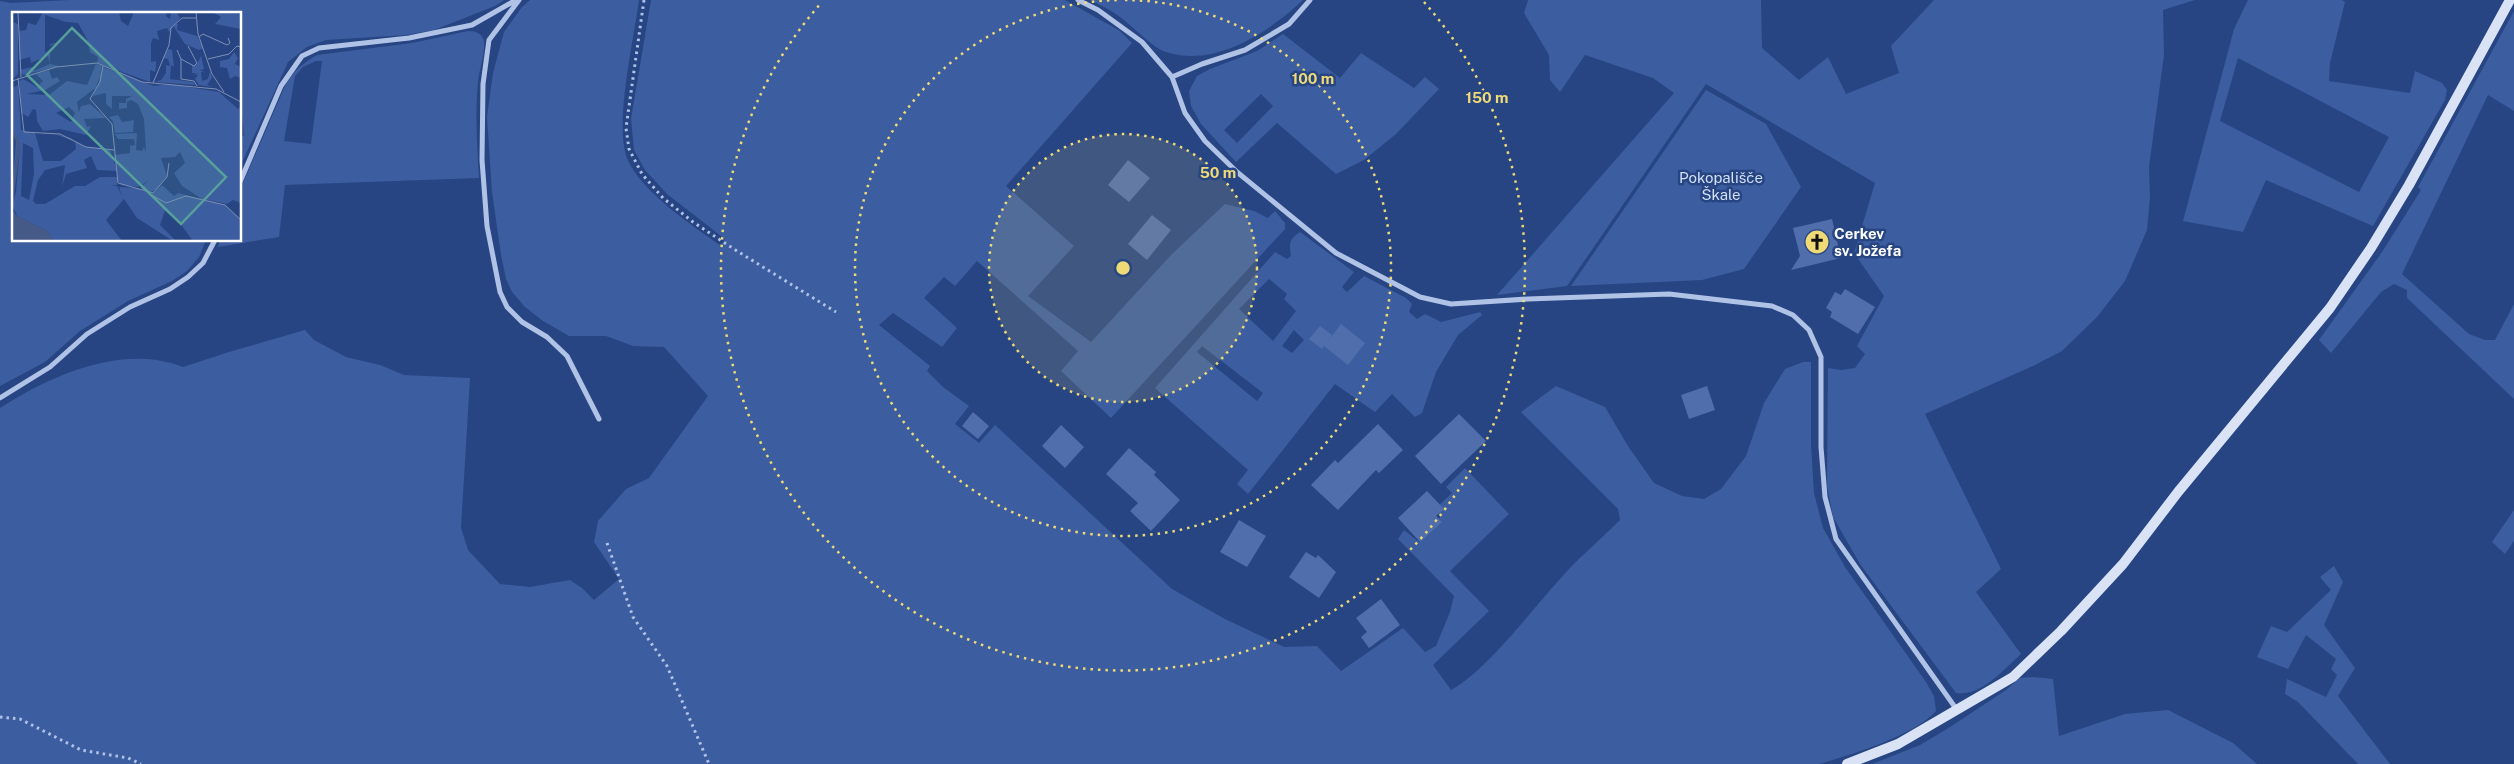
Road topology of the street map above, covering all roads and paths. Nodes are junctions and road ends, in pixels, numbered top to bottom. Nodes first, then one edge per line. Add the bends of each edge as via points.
1 (518, 0) edge
2 (644, 0) edge
3 (1078, 0) edge
4 (1310, 0) edge
5 (2510, 0) edge
6 (1172, 77) junction
7 (241, 180) edge
8 (214, 241) edge
9 (836, 312) dead end
10 (0, 398) edge
11 (599, 419) dead end
12 (607, 543) dead end
13 (1957, 710) junction
14 (0, 717) edge
15 (141, 764) edge
16 (709, 764) edge
17 (1847, 764) edge

1 - 7 street via 472,25 408,38 318,48 302,56 281,86
1 - 11 street via 489,40 483,84 482,160 487,226 500,292 507,307 567,356
2 - 9 path via 626,128 629,148 642,174 663,198 693,222
3 - 6 street via 1098,10 1142,42
4 - 6 street via 1289,24 1245,50
5 - 13 main road via 2408,185 2330,308 2178,492 2123,564 2061,631 2013,677
6 - 13 street via 1185,113 1204,141 1237,172 1336,253 1420,297 1451,304 1669,294 1772,306 1792,314 1809,330 1821,357 1821,447 1825,497 1836,539
8 - 10 street via 202,263 170,290 130,307 87,334 50,367
12 - 16 path via 633,617 667,666
13 - 17 main road via 1898,744
14 - 15 path via 20,720 81,750 128,758

